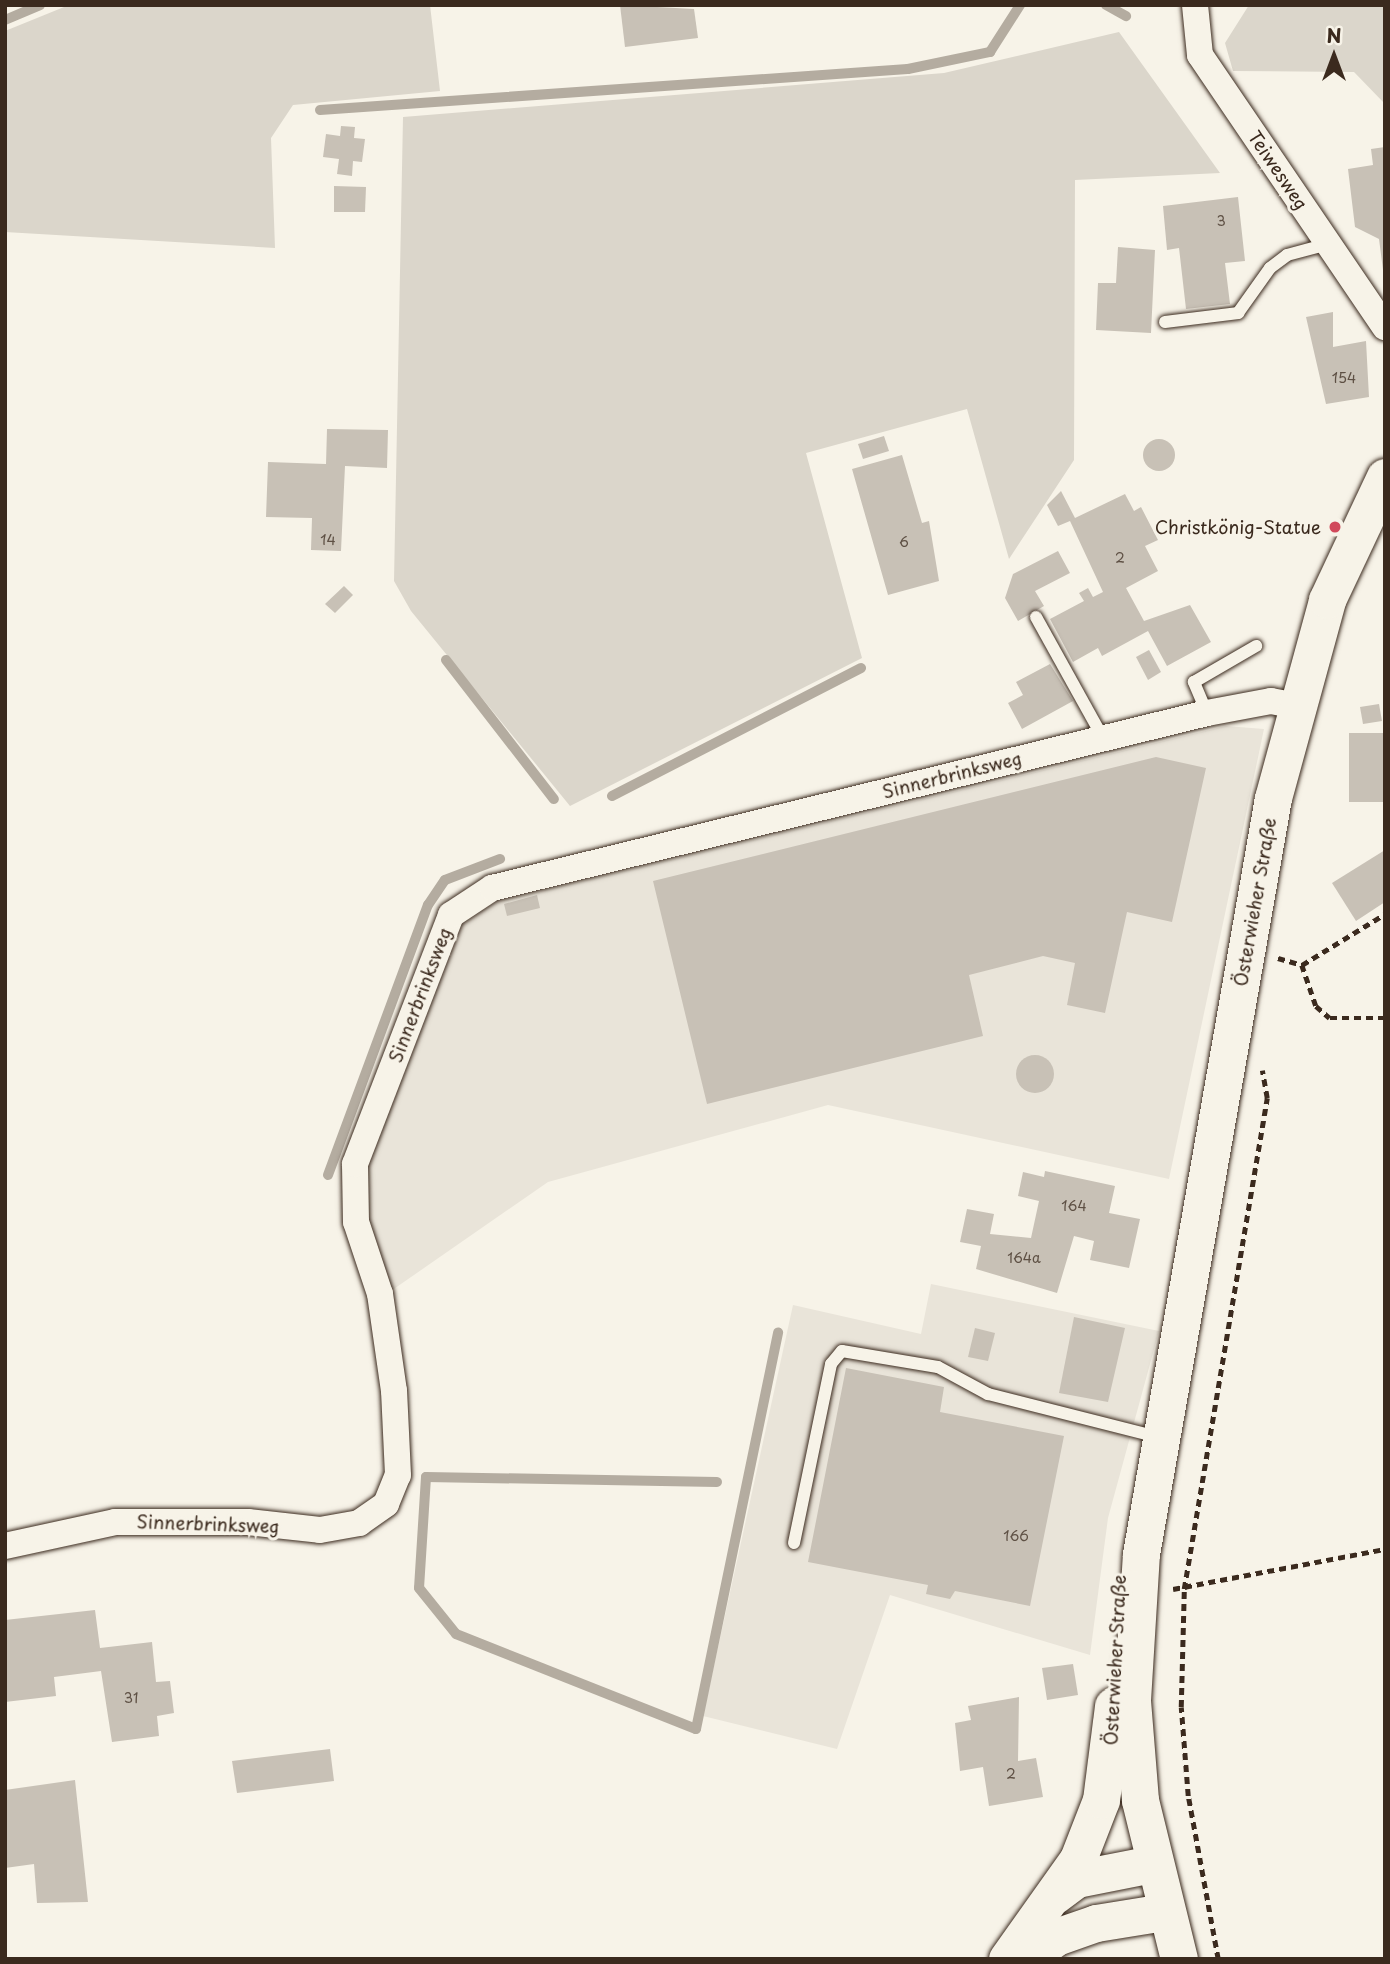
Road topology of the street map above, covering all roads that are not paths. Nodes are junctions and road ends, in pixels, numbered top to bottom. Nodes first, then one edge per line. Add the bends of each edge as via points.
1 (1195, 5) edge
2 (1329, 244) junction
3 (1165, 322) dead end
4 (1385, 327) edge
5 (1385, 477) edge
6 (1036, 617) dead end
7 (1256, 646) dead end
8 (1296, 706) junction
9 (1207, 713) junction
10 (1103, 738) junction
11 (1177, 1342) junction
12 (1146, 1434) junction
13 (794, 1543) dead end
14 (5, 1546) edge
15 (1152, 1864) junction
16 (1050, 1899) junction
17 (1164, 1912) junction
18 (1007, 1959) edge
19 (1027, 1959) edge
20 (1179, 1959) edge

1 - 2 street, Teiwesweg via 1200,55
2 - 3 lane via 1287,255 1270,268 1238,313
2 - 4 street, Teiwesweg
5 - 8 street, Österwieher Straße via 1327,600
6 - 10 lane
7 - 9 lane via 1194,682
8 - 9 street, Sinnerbrinksweg via 1270,701
8 - 11 street, Österwieher Straße via 1268,956
9 - 10 street, Sinnerbrinksweg
10 - 14 street, Sinnerbrinksweg via 525,878 492,888 451,915 355,1164 356,1222 380,1294 394,1391 398,1475 386,1504 359,1523 320,1530 248,1521 115,1521
11 - 12 street, Österwieher Straße
11 - 15 street, Österwieher Straße via 1137,1587 1132,1700
12 - 13 lane via 988,1394 938,1367 842,1351 831,1364
12 - 16 street, Österwieher Straße via 1117,1586 1112,1750 1101,1800 1078,1859
15 - 16 street via 1076,1879
15 - 17 street, Österwieher Straße
16 - 18 street, Österwieher Straße
17 - 19 street via 1096,1923 1056,1937
17 - 20 street, Österwieher Straße

